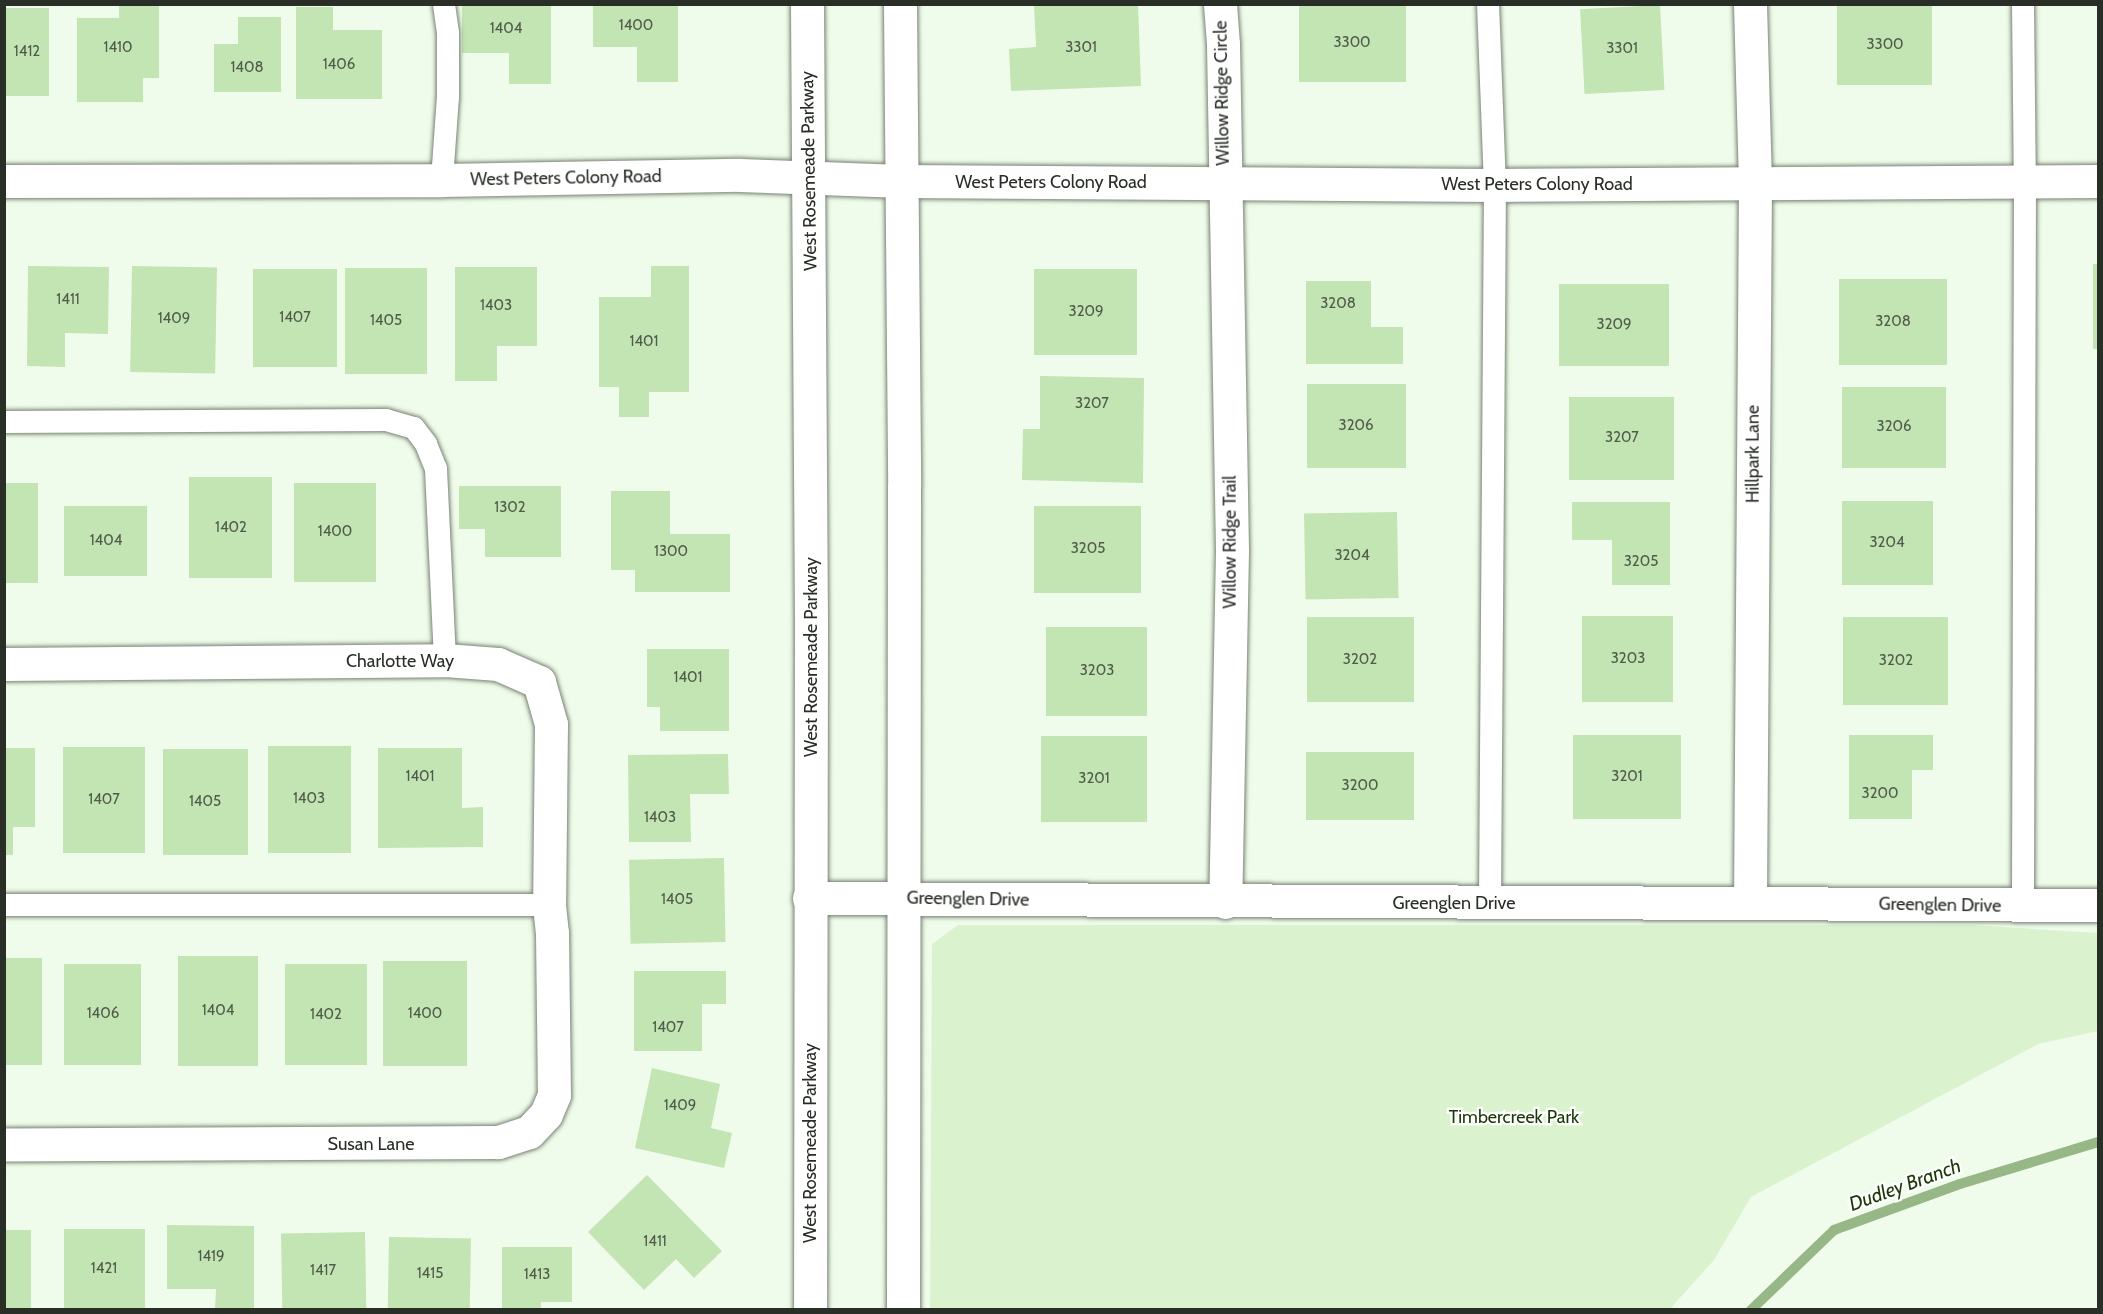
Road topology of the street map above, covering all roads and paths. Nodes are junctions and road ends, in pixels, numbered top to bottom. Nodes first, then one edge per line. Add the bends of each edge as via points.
1 (444, 4) edge
2 (807, 4) edge
3 (900, 4) edge
4 (1220, 4) edge
5 (1488, 4) edge
6 (1750, 4) edge
7 (2023, 4) edge
8 (810, 178) junction
9 (442, 180) junction
10 (4, 181) edge
11 (902, 181) junction
12 (2025, 181) junction
13 (2098, 181) edge
14 (1224, 182) junction
15 (1755, 184) junction
16 (1495, 185) junction
17 (4, 422) edge
18 (445, 660) junction
19 (4, 664) edge
20 (809, 898) junction
21 (903, 898) junction
22 (1225, 902) junction
23 (1491, 903) junction
24 (1750, 903) junction
25 (4, 905) edge
26 (2098, 905) edge
27 (2023, 907) junction
28 (550, 919) junction
29 (4, 1145) edge
30 (810, 1310) edge
31 (903, 1310) edge

1 - 9 lane via 448,97
2 - 8 street, West Rosemeade Parkway
3 - 11 street
4 - 14 street, Willow Ridge Circle
5 - 16 lane
6 - 15 street, Hillpark Lane
7 - 12 lane
8 - 9 street, West Peters Colony Road via 740,175
8 - 11 street, West Peters Colony Road
8 - 20 street, West Rosemeade Parkway
9 - 10 street, West Peters Colony Road
11 - 14 street, West Peters Colony Road
11 - 21 street
12 - 13 street, West Peters Colony Road
12 - 15 street, West Peters Colony Road
12 - 27 lane
14 - 16 street, West Peters Colony Road
14 - 22 street, Willow Ridge Trail via 1232,551
15 - 16 street, West Peters Colony Road
15 - 24 street, Hillpark Lane
16 - 23 lane
17 - 18 lane via 386,420 414,428 426,444 436,469
18 - 19 street, Charlotte Way
18 - 28 street, Charlotte Way via 498,664 538,682 551,724
20 - 21 street, Greenglen Drive
20 - 30 street, West Rosemeade Parkway
21 - 22 street, Greenglen Drive
21 - 31 street
22 - 23 street, Greenglen Drive
23 - 24 street, Greenglen Drive
24 - 27 street, Greenglen Drive
25 - 28 lane
26 - 27 street, Greenglen Drive
28 - 29 street, Susan Lane via 554,1095 546,1114 529,1132 498,1142 447,1144

